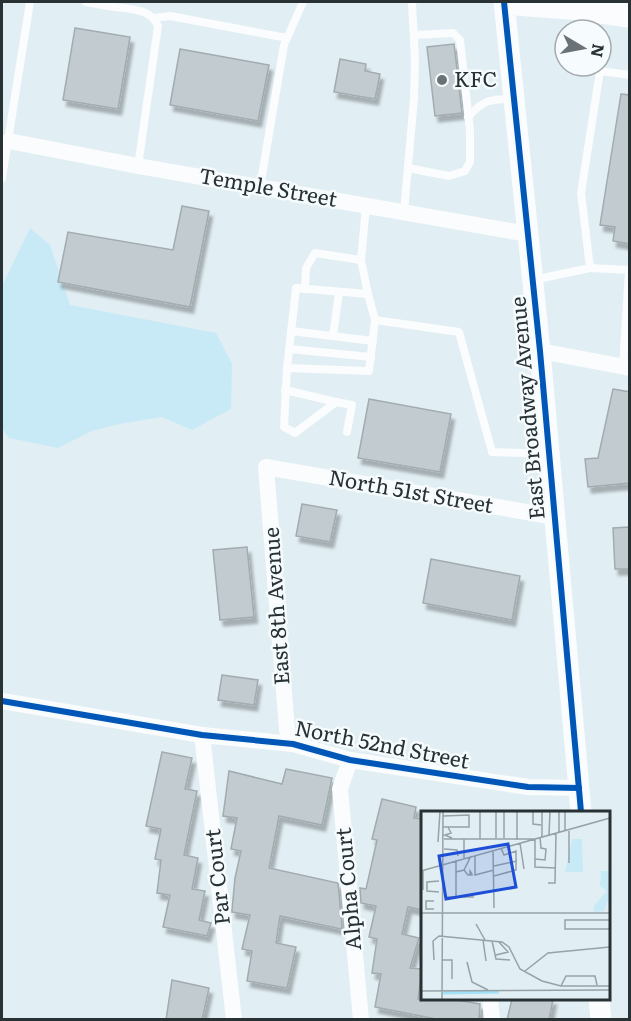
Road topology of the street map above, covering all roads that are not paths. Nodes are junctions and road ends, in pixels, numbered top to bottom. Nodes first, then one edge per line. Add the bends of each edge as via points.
1 (30, 2) edge
2 (86, 2) edge
3 (303, 2) edge
4 (412, 2) edge
5 (506, 2) edge
6 (109, 4) edge
7 (630, 15) edge
8 (154, 18) junction
9 (414, 35) junction
10 (287, 38) junction
11 (630, 75) edge
12 (514, 99) junction
13 (468, 117) junction
14 (9, 141) junction
15 (138, 166) junction
16 (408, 168) junction
17 (2, 178) edge
18 (260, 187) junction
19 (366, 206) junction
20 (404, 212) junction
21 (528, 234) junction
22 (361, 260) junction
23 (590, 268) junction
24 (629, 270) edge
25 (533, 280) junction
26 (305, 289) junction
27 (339, 292) junction
28 (368, 294) junction
29 (628, 316) edge
30 (375, 320) junction
31 (291, 331) junction
32 (333, 336) junction
33 (373, 341) junction
34 (289, 349) junction
35 (540, 351) junction
36 (371, 357) junction
37 (287, 368) junction
38 (626, 368) edge
39 (285, 390) junction
40 (336, 402) junction
41 (347, 432) dead end
42 (550, 454) junction
43 (266, 467) joint
44 (555, 517) junction
45 (2, 701) edge
46 (202, 735) junction
47 (293, 744) junction
48 (350, 760) junction
49 (579, 788) junction
50 (581, 811) edge
51 (490, 1000) edge
52 (599, 1000) edge
53 (234, 1020) edge
54 (361, 1020) edge
55 (492, 1020) edge
56 (601, 1020) edge

1 - 14 lane
2 - 6 lane
3 - 10 lane
4 - 9 lane
5 - 7 main road
5 - 12 street, East Broadway Avenue
6 - 8 lane via 145,12
8 - 10 lane via 170,16
8 - 15 lane via 158,26
9 - 13 lane via 453,33 460,40
9 - 16 lane
10 - 18 lane
11 - 23 lane via 600,71 581,193
12 - 13 lane via 492,99
12 - 21 street, East Broadway Avenue
13 - 16 lane via 470,162 465,171 449,176
14 - 15 street, Temple Street
14 - 17 lane
15 - 18 street, Temple Street
16 - 20 lane
18 - 19 street, Temple Street
19 - 20 street, Temple Street
19 - 22 lane
20 - 21 street, Temple Street
21 - 25 street, East Broadway Avenue
22 - 26 lane via 315,253 306,268
22 - 28 lane
23 - 24 lane
23 - 25 lane
24 - 29 lane
25 - 35 street, East Broadway Avenue
26 - 27 lane
26 - 31 lane via 296,288
27 - 28 lane
27 - 32 lane
28 - 30 lane
29 - 38 lane
30 - 33 lane
30 - 42 lane via 459,332 492,452
31 - 32 lane
31 - 34 lane
32 - 33 lane
33 - 36 lane
34 - 36 lane
34 - 37 lane
35 - 38 street
35 - 42 street, East Broadway Avenue
36 - 37 lane via 369,371
37 - 39 lane
39 - 40 lane
39 - 40 lane via 284,427 294,433
40 - 41 lane via 352,405
42 - 44 street, East Broadway Avenue
43 - 44 street, North 51st Street
43 - 47 street, East 8th Avenue via 287,730
44 - 49 street, East Broadway Avenue
45 - 46 street, North 52nd Street
46 - 47 street, North 52nd Street
46 - 53 street, Par Court
47 - 48 street, North 52nd Street
48 - 49 street, North 52nd Street via 528,787
48 - 54 street, Alpha Court via 340,789
49 - 50 street, East Broadway Avenue
51 - 55 street
52 - 56 street

